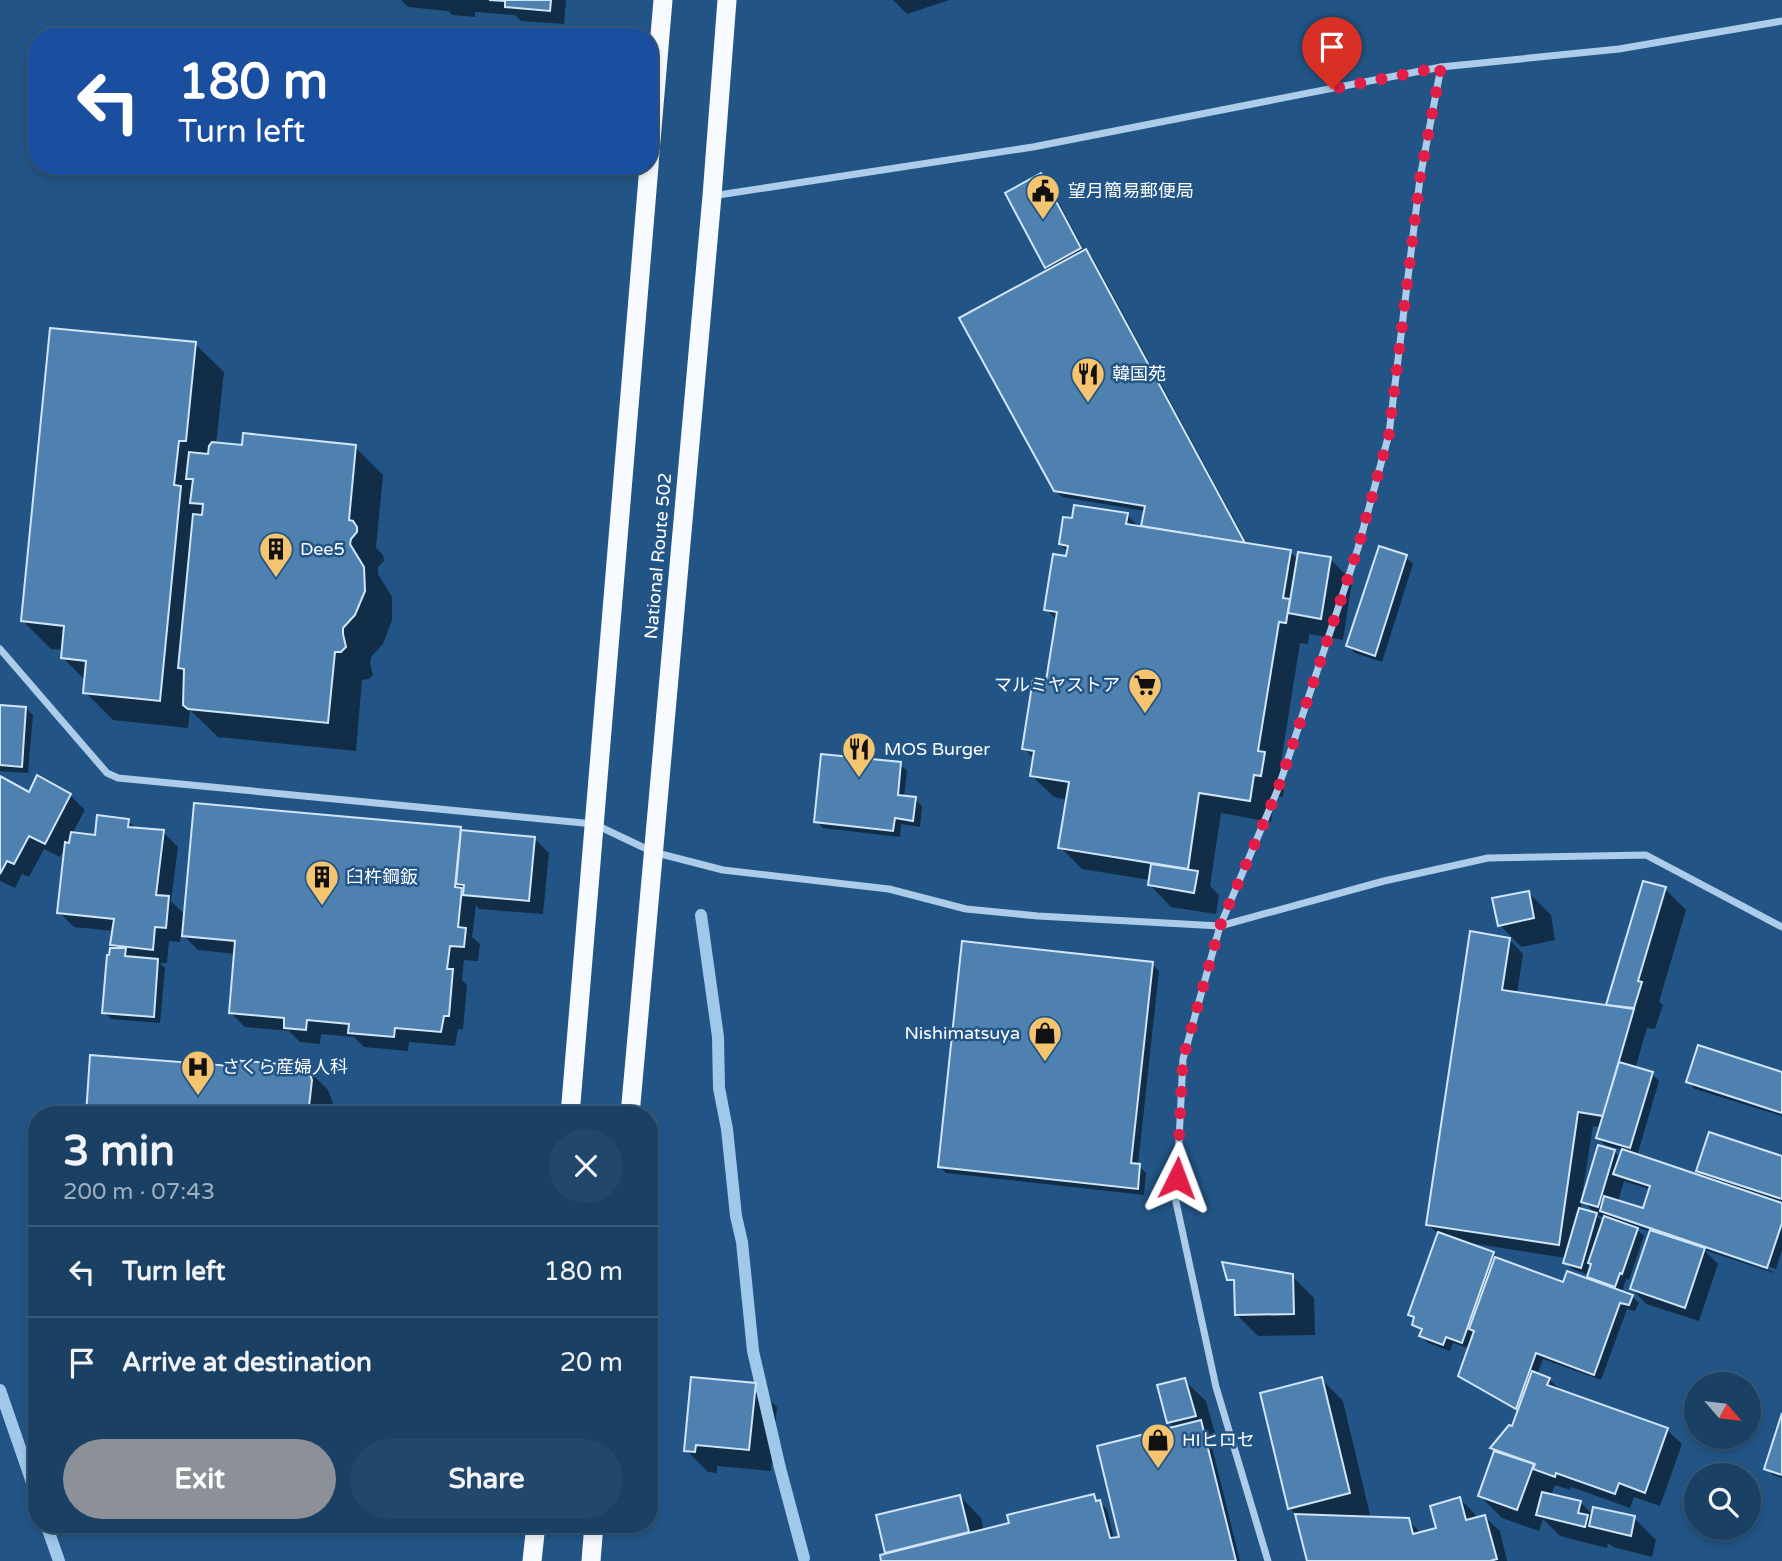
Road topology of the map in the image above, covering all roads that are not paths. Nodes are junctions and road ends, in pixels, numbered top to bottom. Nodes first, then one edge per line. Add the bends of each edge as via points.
1 (663, 0) edge
2 (727, 0) edge
3 (1782, 21) edge
4 (658, 59) edge
5 (1441, 67) junction
6 (648, 175) edge
7 (712, 196) junction
8 (0, 649) edge
9 (594, 824) junction
10 (653, 852) junction
11 (1220, 926) junction
12 (1782, 927) edge
13 (571, 1106) edge
14 (631, 1106) edge
15 (535, 1533) edge
16 (593, 1533) edge
17 (533, 1561) edge
18 (591, 1561) edge
19 (1268, 1561) edge

1 - 4 highway
2 - 7 highway, National Route 502
3 - 5 street via 1619,49
5 - 7 street via 1033,147
5 - 11 street via 1420,178 1389,434 1358,548 1278,789
6 - 9 highway
7 - 10 highway, National Route 502
8 - 9 street via 107,773 118,778
9 - 10 street
9 - 13 highway
10 - 11 street via 723,870 889,890 966,909
10 - 14 highway, National Route 502
11 - 12 street via 1488,858 1646,855
11 - 19 street via 1183,1059 1176,1202 1216,1387
15 - 17 highway
16 - 18 highway

